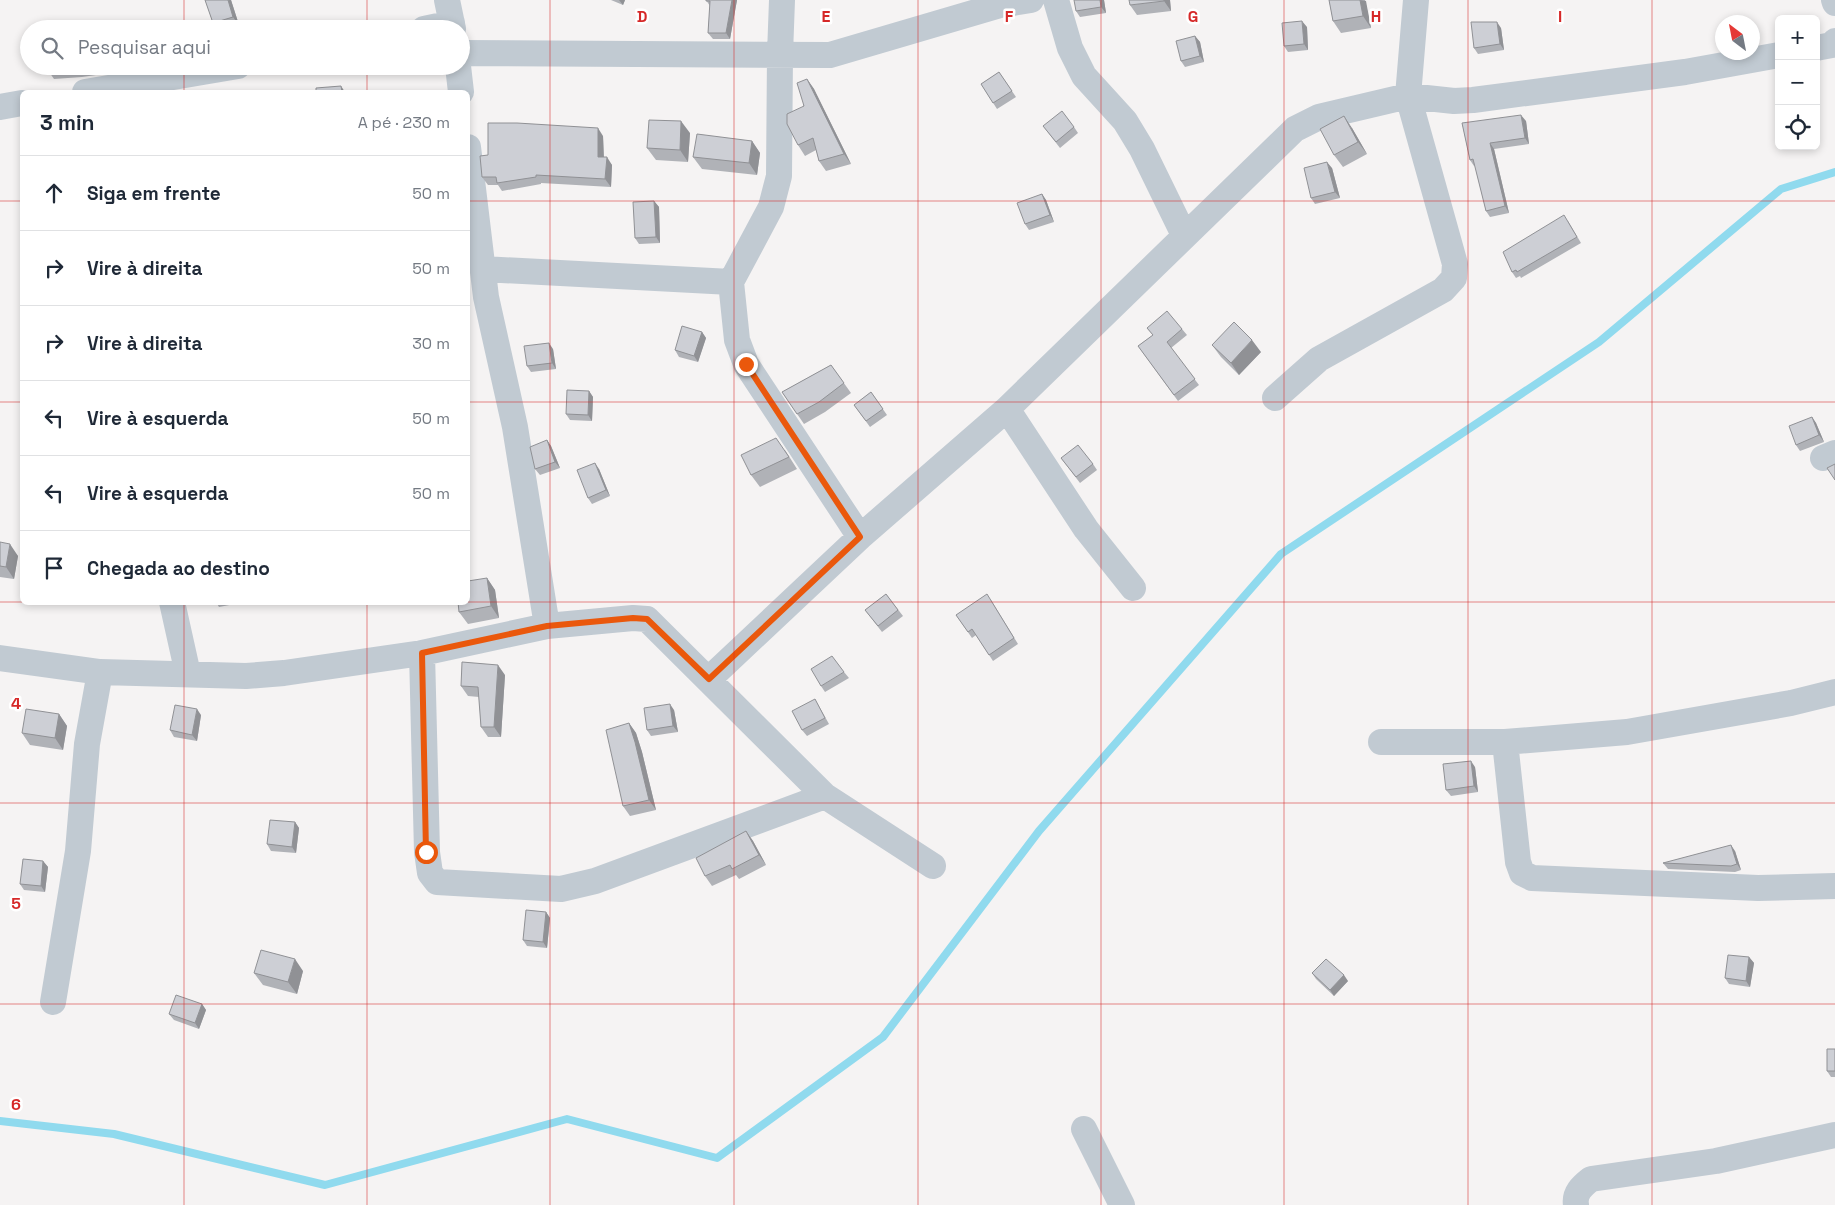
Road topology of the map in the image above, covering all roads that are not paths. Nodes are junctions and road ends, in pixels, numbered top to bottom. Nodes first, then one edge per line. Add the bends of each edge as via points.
1 (782, 0) edge
2 (1031, 0) edge
3 (1056, 0) edge
4 (1416, 0) edge
5 (1835, 42) edge
6 (1820, 47) edge
7 (470, 53) edge
8 (780, 54) junction
9 (1775, 55) edge
10 (185, 75) edge
11 (459, 75) edge
12 (97, 90) edge
13 (461, 90) edge
14 (1408, 96) junction
15 (20, 103) edge
16 (0, 107) edge
17 (470, 164) edge
18 (1184, 235) junction
19 (482, 269) junction
20 (732, 282) junction
21 (476, 299) edge
22 (1275, 398) dead end
23 (1007, 409) junction
24 (860, 537) junction
25 (1133, 588) dead end
26 (173, 605) edge
27 (547, 626) junction
28 (422, 653) junction
29 (0, 658) edge
30 (100, 672) junction
31 (188, 674) junction
32 (709, 679) junction
33 (1835, 692) edge
34 (1381, 742) dead end
35 (1505, 742) junction
36 (825, 796) junction
37 (933, 866) dead end
38 (1835, 886) edge
39 (53, 1002) dead end
40 (1084, 1129) dead end
41 (1835, 1135) edge
42 (1122, 1205) edge
43 (1576, 1205) edge

1 - 8 street
2 - 8 street via 1000,5 830,55
3 - 18 street via 1070,48 1084,76 1125,121
4 - 14 street
5 - 6 street
7 - 8 street
8 - 20 street via 779,176 771,207
9 - 14 street via 1686,72 1473,100
10 - 12 street
11 - 13 street
14 - 18 street via 1319,117 1295,129
14 - 22 street via 1454,264 1454,278 1443,290 1319,359
15 - 16 street
17 - 19 street
18 - 23 street
19 - 20 street
19 - 21 street
20 - 24 street via 737,340 746,364
21 - 27 street via 516,427
23 - 24 street
23 - 25 street via 1086,529
24 - 32 street
26 - 31 street
27 - 28 street
27 - 32 street via 647,619
28 - 31 street via 284,673 246,676
28 - 36 street via 426,852 430,873 437,882 561,889 595,881
29 - 30 street
30 - 31 street
30 - 39 street via 86,754 78,851
32 - 36 street
33 - 35 street via 1627,732
34 - 35 street
35 - 38 street via 1518,862 1522,873 1532,878 1758,888
36 - 37 street
40 - 42 street
41 - 43 street via 1716,1162 1591,1179 1581,1186

